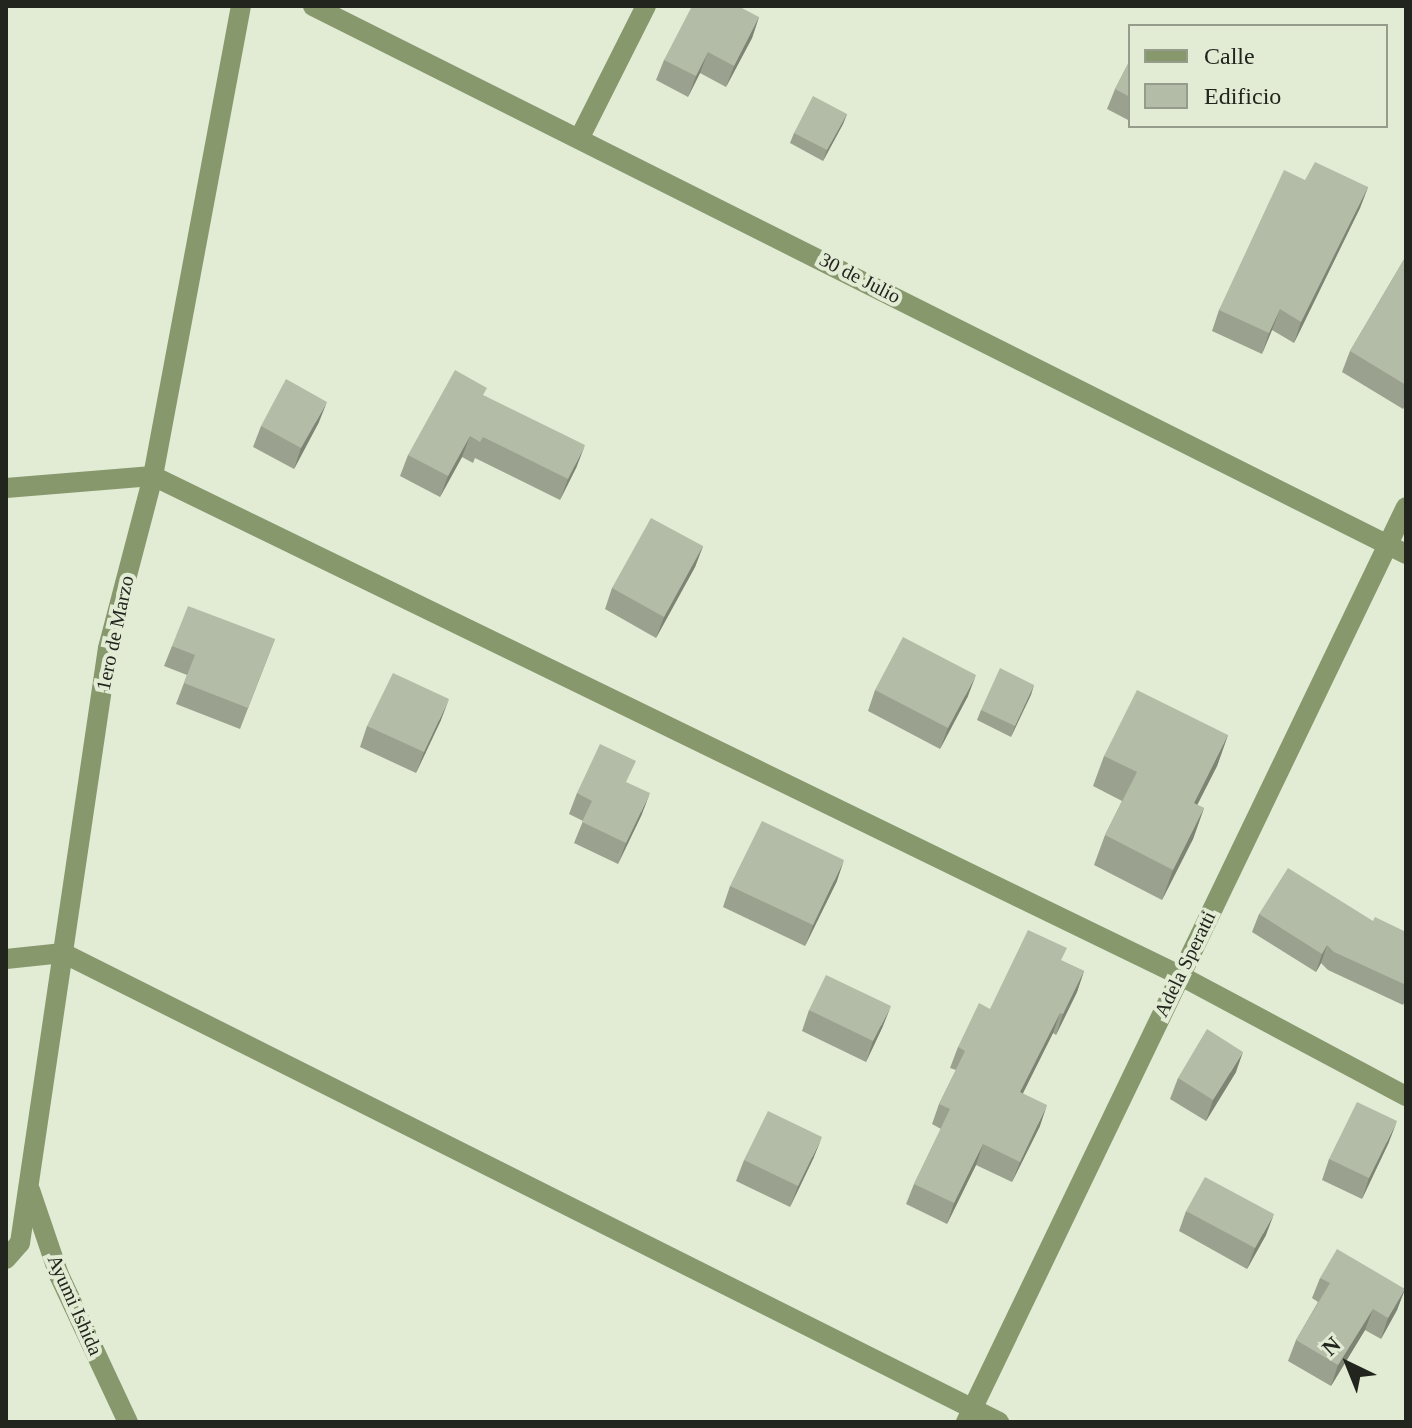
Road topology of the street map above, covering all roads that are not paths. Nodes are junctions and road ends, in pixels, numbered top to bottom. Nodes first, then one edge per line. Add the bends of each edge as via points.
1 (241, 6) edge
2 (313, 6) edge
3 (646, 6) edge
4 (580, 137) junction
5 (153, 476) junction
6 (6, 488) edge
7 (1406, 507) edge
8 (1397, 549) edge
9 (63, 953) junction
10 (6, 959) edge
11 (1179, 975) junction
12 (1406, 1096) edge
13 (28, 1186) junction
14 (6, 1259) edge
15 (969, 1416) edge
16 (128, 1422) edge
17 (999, 1422) edge

1 - 5 street, 1ero de Marzo
2 - 4 street, 30 de Julio
3 - 4 street
4 - 8 street, 30 de Julio
5 - 6 street
5 - 9 street, 1ero de Marzo via 108,648
5 - 11 street
7 - 8 street, Adela Speratti
8 - 11 street, Adela Speratti
9 - 10 street
9 - 13 street, 1ero de Marzo
9 - 15 street
11 - 12 street
11 - 15 street, Adela Speratti
13 - 14 street, 1ero de Marzo via 20,1243
13 - 16 street, Ayumi Ishida via 59,1275
15 - 17 street

